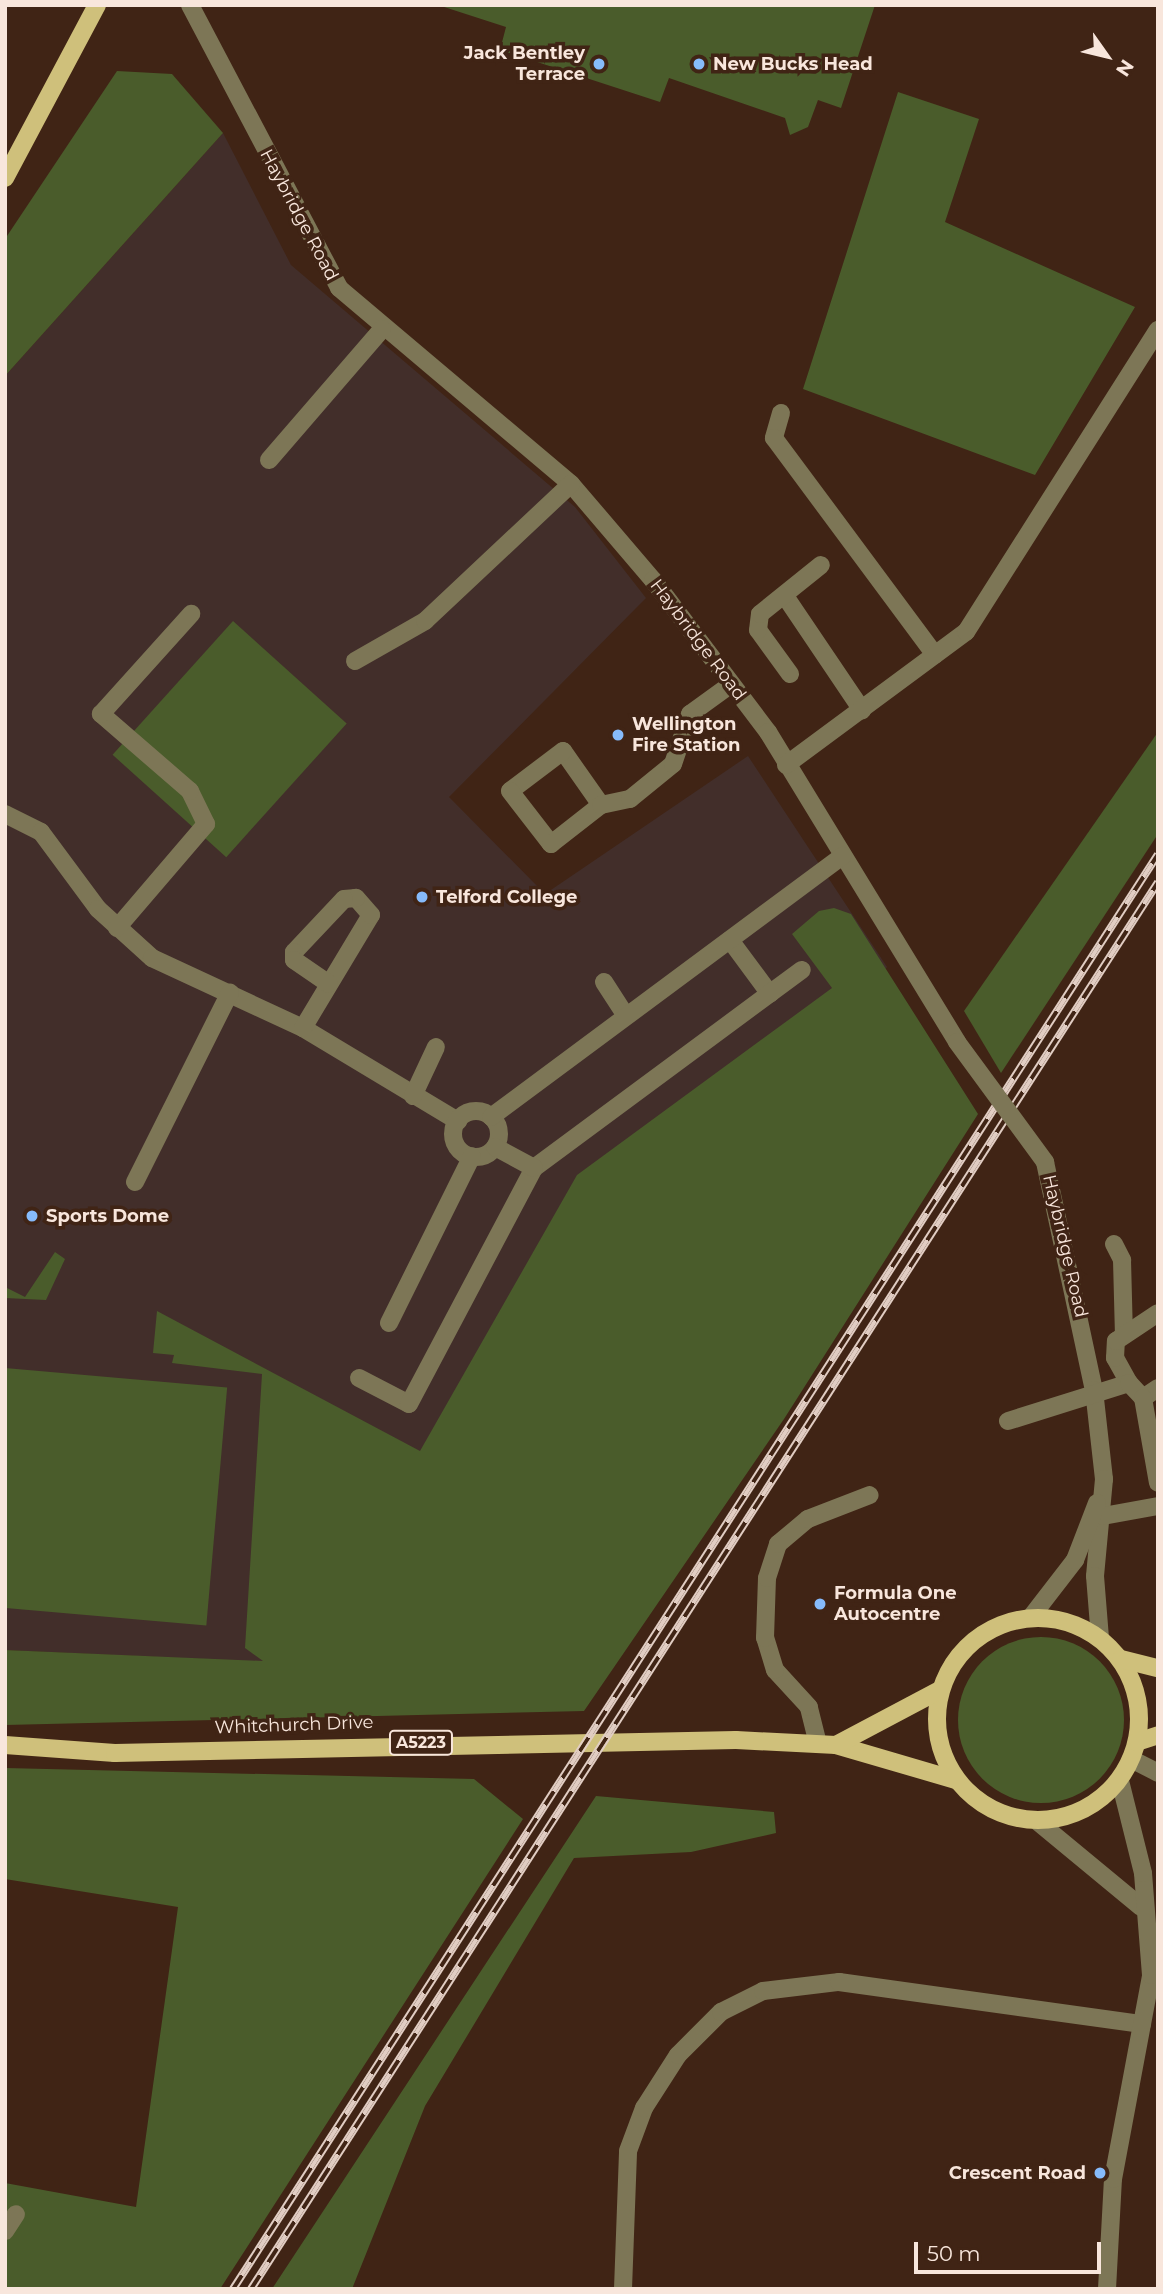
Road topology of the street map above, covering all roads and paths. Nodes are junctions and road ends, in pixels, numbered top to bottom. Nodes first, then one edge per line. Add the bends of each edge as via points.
1 (97, 5) edge
2 (190, 5) edge
3 (5, 178) edge
4 (382, 329) junction
5 (1158, 330) edge
6 (781, 413) dead end
7 (269, 460) dead end
8 (571, 484) junction
9 (821, 565) dead end
10 (785, 596) junction
11 (191, 614) dead end
12 (935, 655) junction
13 (355, 661) dead end
14 (790, 674) dead end
15 (732, 687) junction
16 (862, 710) junction
17 (784, 762) junction
18 (601, 805) junction
19 (5, 814) edge
20 (843, 856) junction
21 (117, 928) junction
22 (730, 940) junction
23 (802, 970) dead end
24 (604, 982) dead end
25 (329, 984) junction
26 (230, 992) junction
27 (770, 994) junction
28 (626, 1016) junction
29 (303, 1028) junction
30 (436, 1047) dead end
31 (413, 1096) junction
32 (491, 1117) junction
33 (458, 1121) junction
34 (495, 1147) junction
35 (471, 1156) junction
36 (534, 1168) junction
37 (135, 1182) dead end
38 (1114, 1244) dead end
39 (1158, 1313) edge
40 (390, 1323) dead end
41 (1124, 1335) junction
42 (359, 1378) dead end
43 (1129, 1383) junction
44 (1158, 1388) edge
45 (1094, 1390) junction
46 (1143, 1398) junction
47 (1009, 1421) dead end
48 (1104, 1479) junction
49 (1158, 1483) edge
50 (870, 1495) dead end
51 (1158, 1506) edge
52 (1103, 1516) junction
53 (1031, 1617) junction
54 (1100, 1638) junction
55 (1121, 1659) junction
56 (1158, 1668) edge
57 (940, 1690) junction
58 (1158, 1735) edge
59 (1137, 1742) junction
60 (827, 1744) junction
61 (5, 1745) edge
62 (1131, 1759) junction
63 (1158, 1773) edge
64 (956, 1780) junction
65 (1120, 1781) junction
66 (1037, 1821) junction
67 (1141, 1907) junction
68 (1154, 1988) edge
69 (1142, 2024) junction
70 (16, 2214) dead end
71 (5, 2231) edge
72 (623, 2289) edge
73 (1107, 2289) edge

1 - 3 main road
2 - 4 street, Haybridge Road via 312,244 339,288
4 - 7 street
4 - 8 street, Haybridge Road
5 - 12 street via 967,632
6 - 12 street via 774,438
8 - 13 street via 425,621
8 - 15 street, Haybridge Road
9 - 10 street
10 - 14 street via 760,614 758,630
10 - 16 street
11 - 21 street via 101,714 190,791 206,824
12 - 16 street
15 - 17 street, Haybridge Road
15 - 18 street via 690,714 673,764 630,799
16 - 17 street
17 - 20 street, Haybridge Road
18 - 18 street via 551,844 510,791 563,751
19 - 21 street via 41,832
20 - 22 street
20 - 45 street, Haybridge Road, bridge via 957,1042 1045,1162
21 - 26 street via 152,958
22 - 27 street
22 - 28 street
23 - 27 street
24 - 28 street
25 - 25 street via 294,960 294,951 344,899 356,898 371,915
25 - 29 street
26 - 29 street
26 - 37 street
27 - 36 street
28 - 32 street
29 - 31 street
30 - 31 street
31 - 33 street
32 - 33 street via 474,1111
32 - 34 street via 499,1133
33 - 35 street via 454,1139
34 - 35 street
34 - 36 street
35 - 40 street
36 - 42 street via 409,1404
38 - 41 street via 1122,1260
39 - 41 street
41 - 43 street via 1116,1340 1115,1358
43 - 45 street
43 - 46 street
44 - 46 street
45 - 47 street
45 - 48 street, Haybridge Road
46 - 49 street
48 - 52 street, Haybridge Road
48 - 53 street via 1075,1560
50 - 60 street via 808,1519 778,1544 767,1578 768,1649 775,1670 809,1707
51 - 52 street
52 - 54 street, Haybridge Road via 1095,1576
53 - 54 main road via 1067,1620
53 - 57 main road via 998,1624 961,1651
54 - 55 main road
55 - 56 main road
55 - 59 main road via 1138,1699
57 - 60 main road, Whitchurch Drive / A5223
57 - 64 main road via 935,1721
58 - 59 main road
59 - 62 main road
60 - 61 main road, Whitchurch Drive / A5223 via 527,1741 115,1753
60 - 64 main road, Whitchurch Drive / A5223
62 - 63 street
62 - 65 main road
64 - 66 main road via 1007,1816
65 - 66 main road via 1067,1816
65 - 67 street via 1143,1873
66 - 67 street
67 - 68 street
68 - 69 street
69 - 72 street via 839,1982 763,1991 731,2007 678,2055 644,2108 628,2151
69 - 73 street via 1114,2179
70 - 71 street

